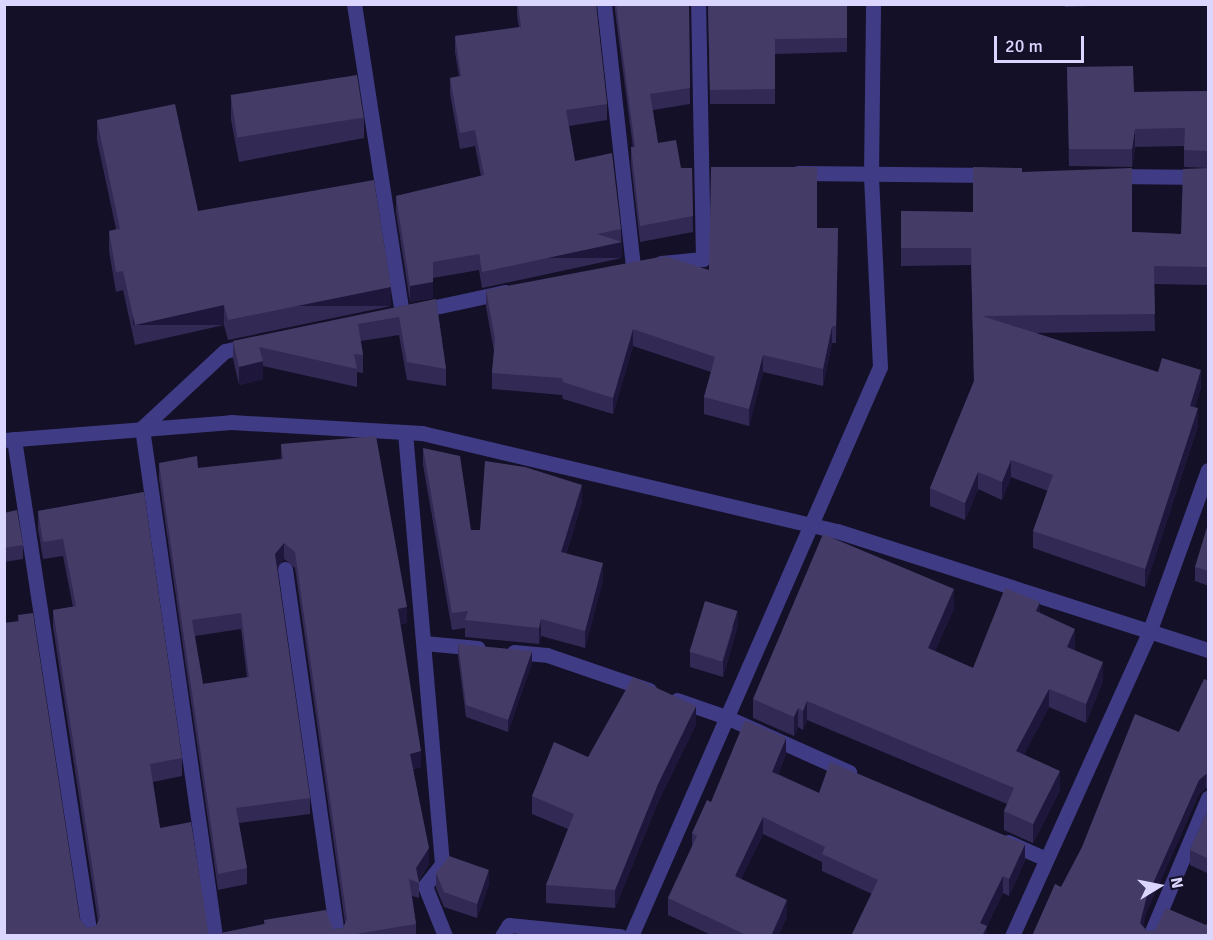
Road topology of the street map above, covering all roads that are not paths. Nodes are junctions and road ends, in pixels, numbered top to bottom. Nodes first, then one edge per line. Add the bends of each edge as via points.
1 (354, 4) edge
2 (603, 4) edge
3 (698, 4) edge
4 (873, 4) edge
5 (781, 173) edge
6 (871, 174) junction
7 (1011, 175) edge
8 (1092, 176) edge
9 (1209, 177) edge
10 (518, 290) edge
11 (269, 341) edge
12 (142, 428) junction
13 (405, 432) junction
14 (9, 440) edge
15 (1209, 470) edge
16 (810, 524) junction
17 (285, 569) dead end
18 (1150, 630) junction
19 (424, 643) junction
20 (1209, 650) edge
21 (726, 717) junction
22 (865, 779) edge
23 (1209, 798) edge
24 (993, 836) edge
25 (1046, 860) junction
26 (90, 936) edge
27 (215, 936) edge
28 (337, 936) edge
29 (445, 936) edge
30 (502, 936) edge
31 (620, 936) edge
32 (631, 936) edge
33 (1011, 936) edge
34 (1150, 936) edge

1 - 10 street via 396,315
2 - 3 street via 627,267 703,259 707,173
4 - 6 street
5 - 6 street
6 - 7 street
6 - 16 street via 880,367
8 - 9 street
11 - 12 street via 225,351
12 - 13 street via 231,422
12 - 14 street
12 - 27 street
13 - 16 street
13 - 19 street
14 - 26 street
15 - 18 street
16 - 18 street
16 - 21 street
17 - 28 street
18 - 20 street
18 - 25 street
19 - 21 street via 547,655
19 - 29 street via 442,864 425,885
21 - 22 street
21 - 32 street
23 - 34 street
24 - 25 street
25 - 33 street
30 - 31 street via 509,925

